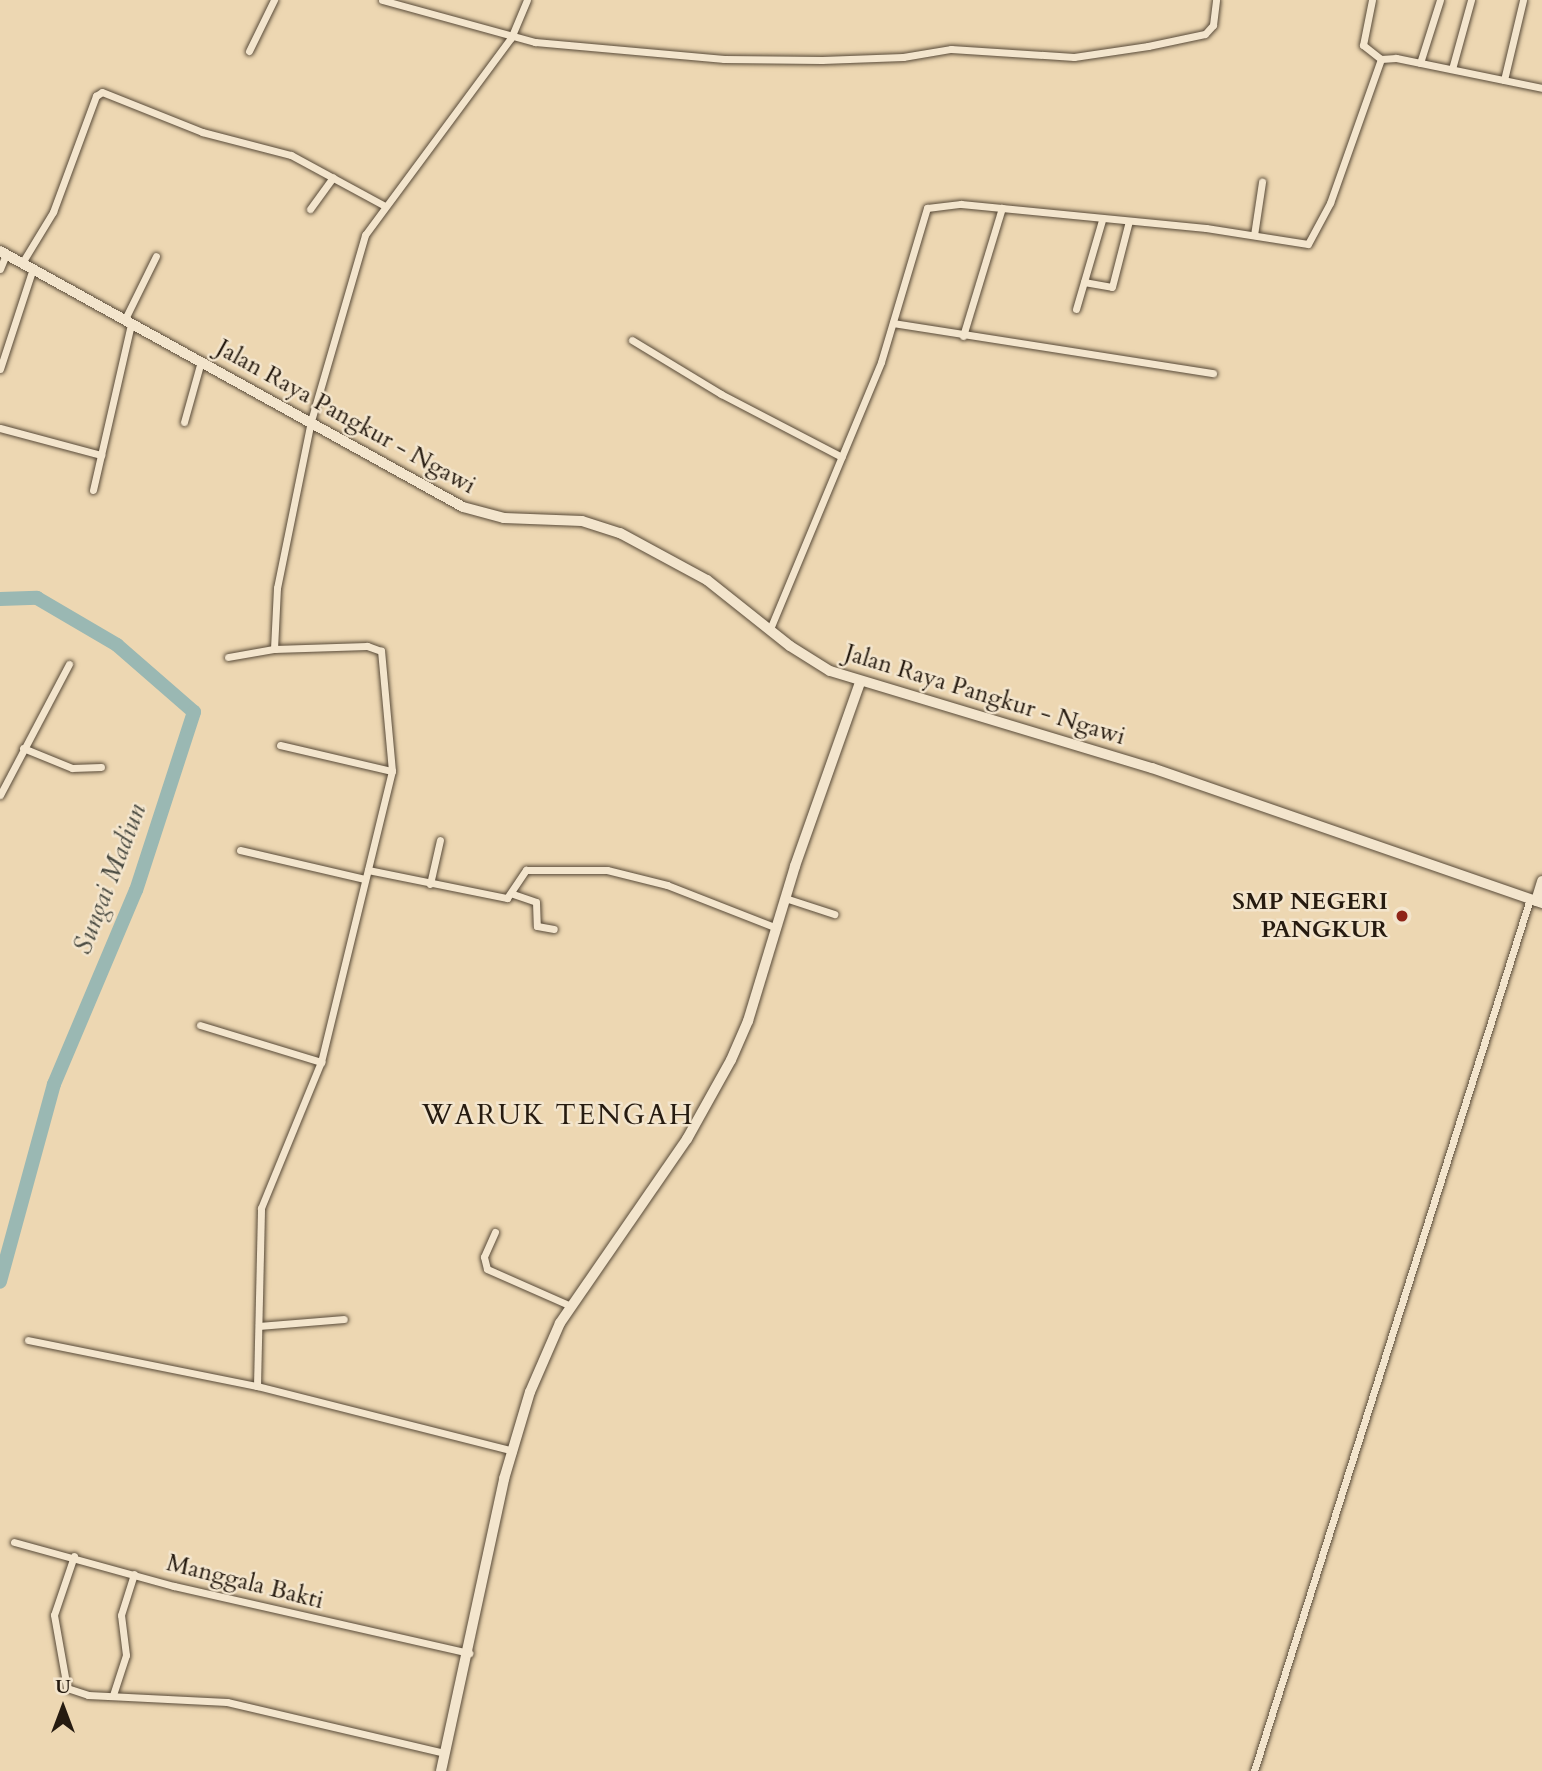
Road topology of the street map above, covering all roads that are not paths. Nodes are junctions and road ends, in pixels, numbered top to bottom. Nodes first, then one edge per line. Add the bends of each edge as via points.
1 (274, 0) edge
2 (382, 0) edge
3 (527, 0) edge
4 (1216, 0) edge
5 (1372, 0) edge
6 (1440, 0) edge
7 (1471, 0) edge
8 (1523, 0) edge
9 (512, 38) junction
10 (249, 51) dead end
11 (1381, 60) junction
12 (1420, 63) junction
13 (1452, 69) junction
14 (1504, 80) junction
15 (1542, 88) edge
16 (332, 177) junction
17 (1262, 182) dead end
18 (383, 205) junction
19 (1002, 208) junction
20 (310, 209) dead end
21 (1102, 220) junction
22 (1129, 221) junction
23 (1254, 234) junction
24 (3, 252) edge
25 (156, 257) dead end
26 (22, 262) junction
27 (33, 268) junction
28 (0, 269) edge
29 (1084, 282) junction
30 (1076, 309) dead end
31 (128, 322) junction
32 (893, 323) junction
33 (963, 335) junction
34 (632, 340) dead end
35 (201, 361) junction
36 (0, 369) edge
37 (1213, 373) dead end
38 (311, 421) junction
39 (184, 422) dead end
40 (0, 428) edge
41 (101, 455) junction
42 (842, 457) junction
43 (93, 490) dead end
44 (770, 629) junction
45 (274, 649) junction
46 (228, 657) dead end
47 (69, 664) dead end
48 (860, 682) junction
49 (280, 745) dead end
50 (23, 748) junction
51 (101, 767) dead end
52 (392, 771) junction
53 (0, 795) edge
54 (440, 839) dead end
55 (240, 850) dead end
56 (368, 870) junction
57 (365, 879) junction
58 (1542, 881) edge
59 (430, 884) junction
60 (513, 894) junction
61 (786, 898) junction
62 (1536, 901) edge
63 (834, 914) dead end
64 (777, 928) junction
65 (554, 929) dead end
66 (200, 1025) dead end
67 (321, 1062) junction
68 (495, 1232) dead end
69 (571, 1306) junction
70 (344, 1319) dead end
71 (259, 1326) junction
72 (27, 1340) dead end
73 (257, 1386) junction
74 (513, 1451) junction
75 (14, 1542) dead end
76 (74, 1556) junction
77 (134, 1574) junction
78 (469, 1654) junction
79 (113, 1695) junction
80 (444, 1753) junction
81 (441, 1771) edge
82 (1254, 1771) edge

1 - 10 street
2 - 9 street
3 - 9 street
4 - 9 street via 1213,25 1205,34 1074,57 951,49 866,60 737,59
5 - 11 street via 1363,45
6 - 12 street
7 - 13 street
8 - 14 street
9 - 18 street
11 - 12 street
11 - 23 street via 1318,230 1308,244
12 - 13 street
13 - 14 street
14 - 15 street
16 - 18 street
16 - 20 street
16 - 26 street via 291,155 202,132 102,92 96,96 53,212
17 - 23 street
18 - 38 street via 361,246
19 - 21 street
19 - 32 street via 943,204 927,208
19 - 33 street
21 - 22 street
21 - 29 street
22 - 23 street
22 - 29 street via 1112,286
24 - 26 main road, Jalan Raya Pangkur - Ngawi
24 - 28 street
25 - 31 street
26 - 27 main road, Jalan Raya Pangkur - Ngawi
27 - 31 main road, Jalan Raya Pangkur - Ngawi
27 - 36 street
29 - 30 street
31 - 35 main road, Jalan Raya Pangkur - Ngawi
31 - 41 street
32 - 33 street
32 - 42 street
33 - 37 street
34 - 42 street via 721,394
35 - 38 main road, Jalan Raya Pangkur - Ngawi
35 - 39 street
38 - 44 main road, Jalan Raya Pangkur - Ngawi via 470,510 504,518 582,521 608,527 707,580
38 - 45 street via 277,588
40 - 41 street
41 - 43 street
42 - 44 street
44 - 48 main road, Jalan Raya Pangkur - Ngawi via 820,666
45 - 46 street
45 - 52 street via 379,648
47 - 50 street
48 - 61 main road
48 - 62 main road, Jalan Raya Pangkur - Ngawi via 1153,768
49 - 52 street
50 - 51 street via 72,768
50 - 53 street
52 - 56 street
54 - 59 street
55 - 57 street
56 - 57 street
56 - 59 street
57 - 67 street
58 - 62 main road
59 - 60 street via 507,898
60 - 64 street via 526,870 593,869 667,885
60 - 65 street via 536,902 537,926
61 - 63 street
61 - 64 main road
62 - 82 street
64 - 69 main road via 748,1021 709,1102
66 - 67 street
67 - 71 street via 261,1208
68 - 69 street via 484,1257 487,1269
69 - 74 main road via 535,1380
70 - 71 street
71 - 73 street
72 - 73 street
73 - 74 street
74 - 78 main road via 481,1580
75 - 76 street, Manggala Bakti
76 - 77 street, Manggala Bakti
76 - 79 street via 54,1615 67,1688 88,1695
77 - 78 street, Manggala Bakti
77 - 79 street via 121,1615 126,1655
78 - 80 main road
79 - 80 street via 227,1702
80 - 81 main road

